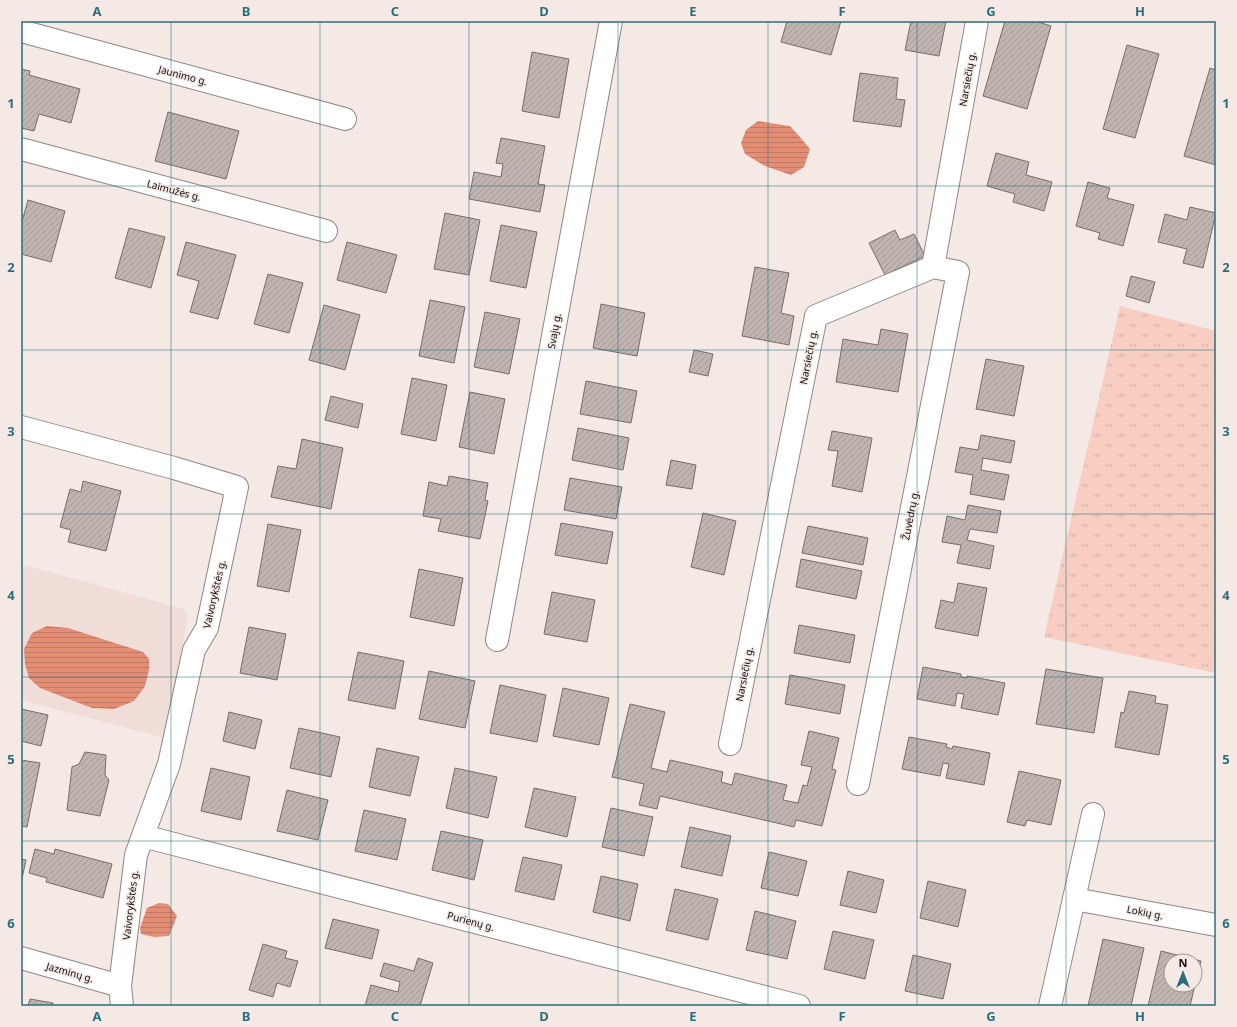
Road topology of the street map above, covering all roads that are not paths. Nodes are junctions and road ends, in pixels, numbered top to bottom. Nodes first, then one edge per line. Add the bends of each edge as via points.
1 (611, 21) edge
2 (977, 21) edge
3 (21, 31) edge
4 (345, 119) dead end
5 (21, 149) edge
6 (326, 231) dead end
7 (933, 267) junction
8 (21, 427) edge
9 (497, 640) dead end
10 (730, 744) dead end
11 (858, 784) dead end
12 (1093, 814) dead end
13 (143, 836) junction
14 (1074, 899) junction
15 (1216, 925) edge
16 (21, 958) edge
17 (121, 996) edge
18 (799, 1006) edge
19 (1050, 1006) edge

1 - 9 street, Svajų g.
2 - 7 street, Narsiečių g.
3 - 4 street, Jaunimo g.
5 - 6 street, Laimužės g.
7 - 10 street, Narsiečių g. via 816,316
7 - 11 street, Žuvėdrų g. via 958,272
8 - 13 street, Vaivorykštės g. via 237,487 208,628 194,650 169,764
12 - 14 street
13 - 17 street, Vaivorykštės g. via 136,855
13 - 18 street, Purienų g.
14 - 15 street, Lokių g.
14 - 19 street
16 - 17 street, Jazminų g.

